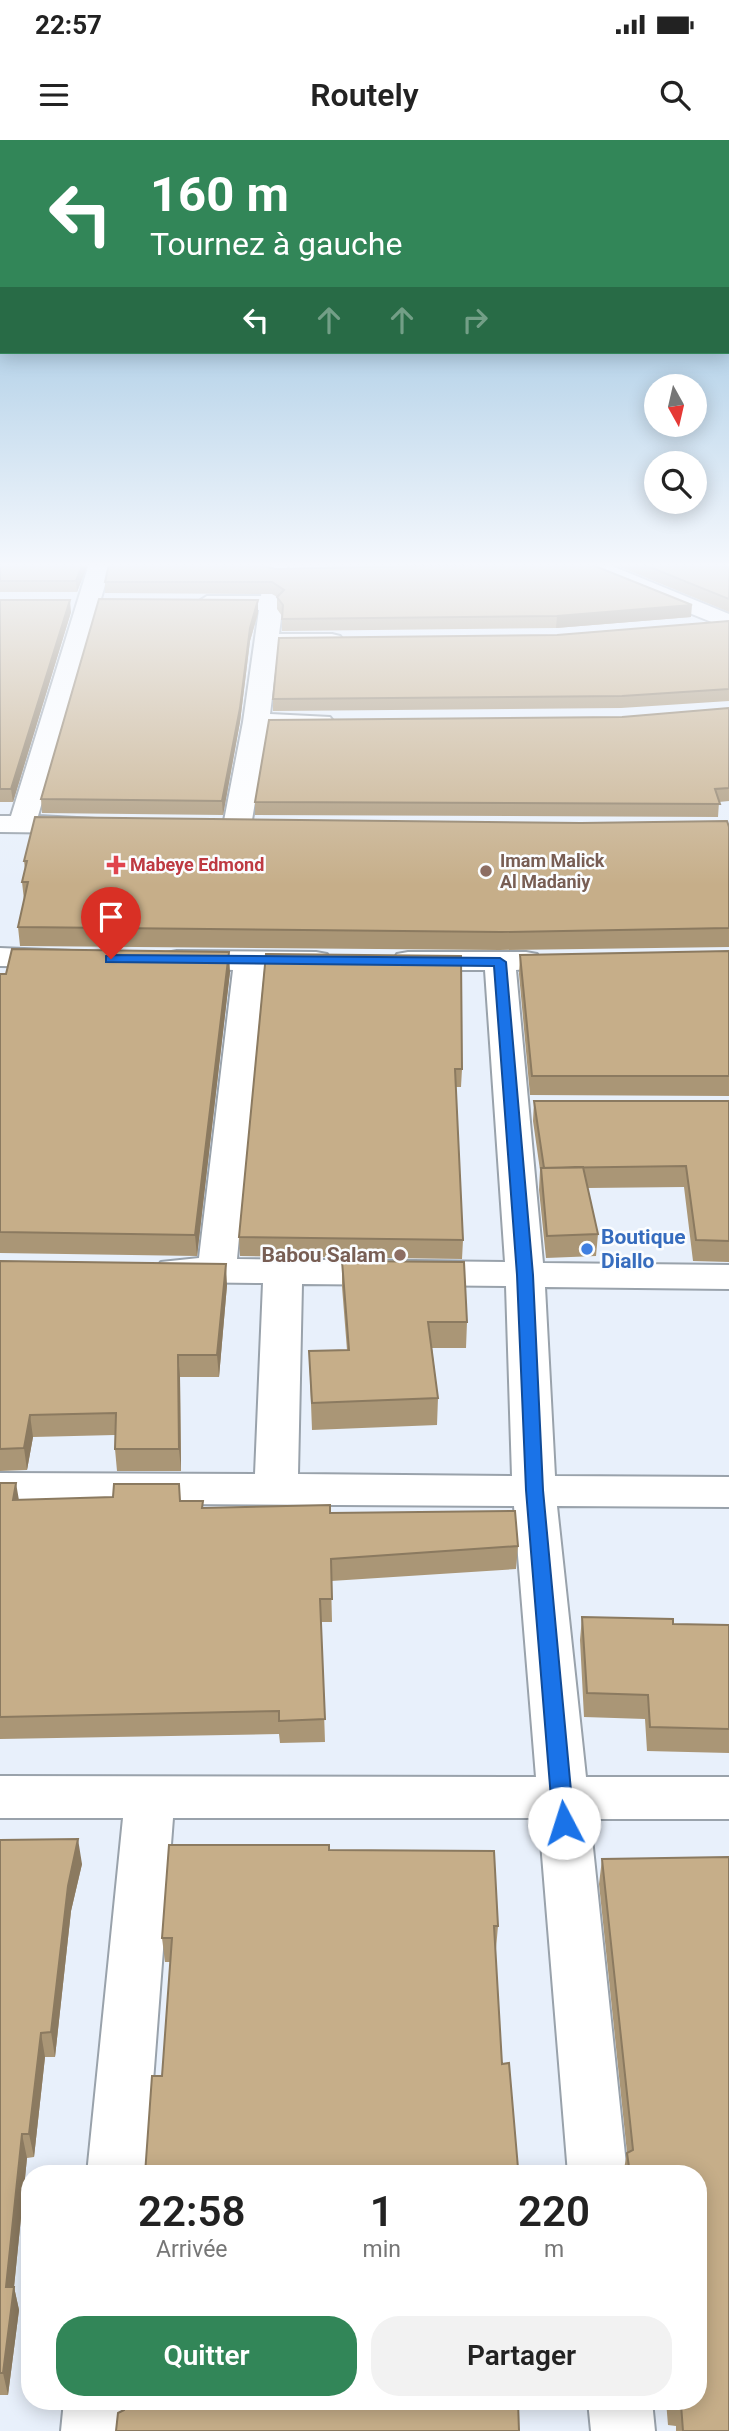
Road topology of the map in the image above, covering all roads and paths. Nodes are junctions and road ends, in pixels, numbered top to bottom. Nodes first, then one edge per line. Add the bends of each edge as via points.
1 (65, 671) edge
2 (262, 671) edge
3 (256, 722) junction
4 (351, 722) edge
5 (11, 824) edge
6 (116, 825) edge
7 (238, 826) edge
8 (0, 957) edge
9 (83, 958) edge
10 (152, 960) edge
11 (249, 961) junction
12 (554, 961) edge
13 (500, 962) junction
14 (136, 1269) edge
15 (218, 1270) junction
16 (283, 1272) junction
17 (525, 1275) junction
18 (729, 1277) edge
19 (0, 1488) edge
20 (276, 1489) junction
21 (534, 1490) junction
22 (729, 1492) edge
23 (150, 1796) junction
24 (561, 1796) junction
25 (0, 1797) edge
26 (729, 1798) edge
27 (117, 2165) edge
28 (597, 2165) edge
29 (95, 2410) edge
30 (621, 2410) edge
31 (93, 2431) edge
32 (623, 2431) edge

1 - 5 street
2 - 3 street
3 - 4 street
3 - 7 street
5 - 6 street
8 - 9 street
10 - 11 street
11 - 13 street
11 - 15 street
12 - 13 street
13 - 17 street via 526,1108
14 - 15 street
15 - 16 street
16 - 17 street
16 - 20 street
17 - 18 street
17 - 21 street
19 - 20 street
20 - 21 street
21 - 22 street
21 - 24 street
23 - 24 street
23 - 25 street
23 - 27 street
24 - 26 street
24 - 28 street
29 - 31 street
30 - 32 street

